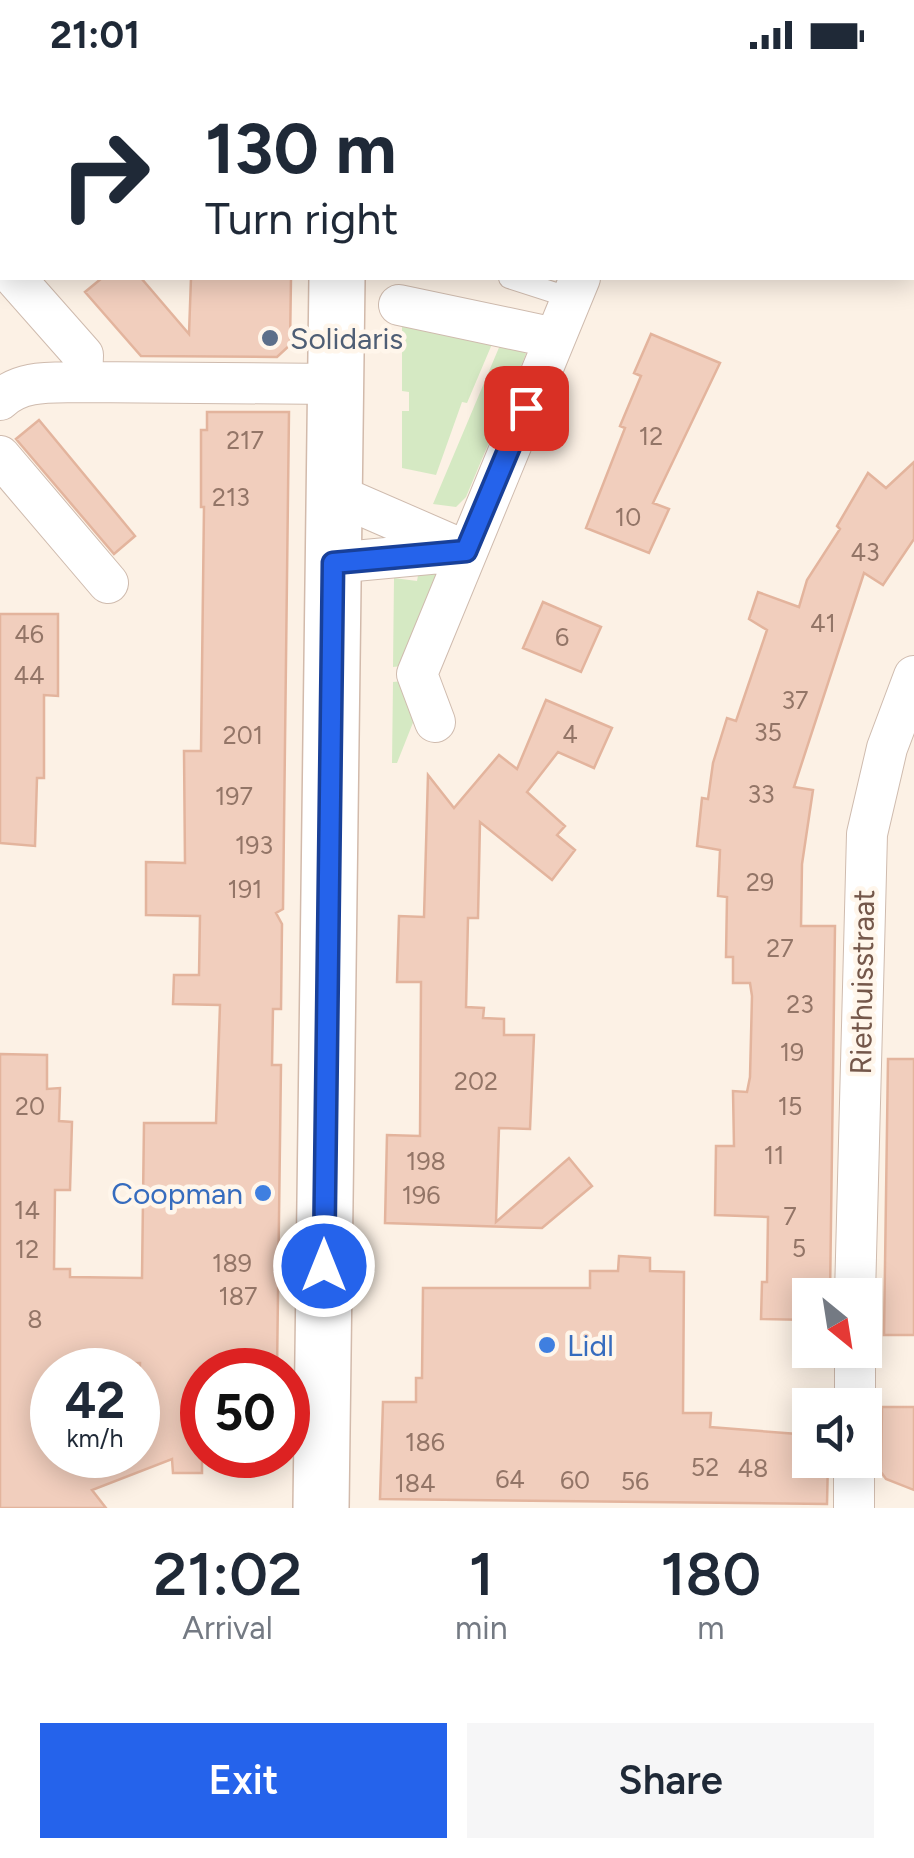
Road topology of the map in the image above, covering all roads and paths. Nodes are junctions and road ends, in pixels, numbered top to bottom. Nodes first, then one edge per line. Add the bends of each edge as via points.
1 (17, 280) edge
2 (337, 280) edge
3 (522, 280) edge
4 (576, 288) edge
5 (399, 305) dead end
6 (555, 338) junction
7 (82, 382) junction
8 (335, 384) junction
9 (0, 400) edge
10 (0, 456) edge
11 (335, 494) junction
12 (466, 551) junction
13 (333, 563) junction
14 (108, 582) dead end
15 (914, 676) edge
16 (435, 722) dead end
17 (855, 1278) edge
18 (854, 1478) edge
19 (322, 1508) edge
20 (854, 1508) edge

1 - 7 street via 83,355
2 - 8 main road
3 - 4 lane
4 - 6 street
5 - 6 street
6 - 12 street
7 - 8 street
7 - 9 street via 34,383
8 - 11 main road
10 - 14 street
11 - 12 street
11 - 13 main road
12 - 13 street
12 - 16 street via 417,674
13 - 19 main road
15 - 17 street, Riethuisstraat via 887,748 867,834
18 - 20 street

